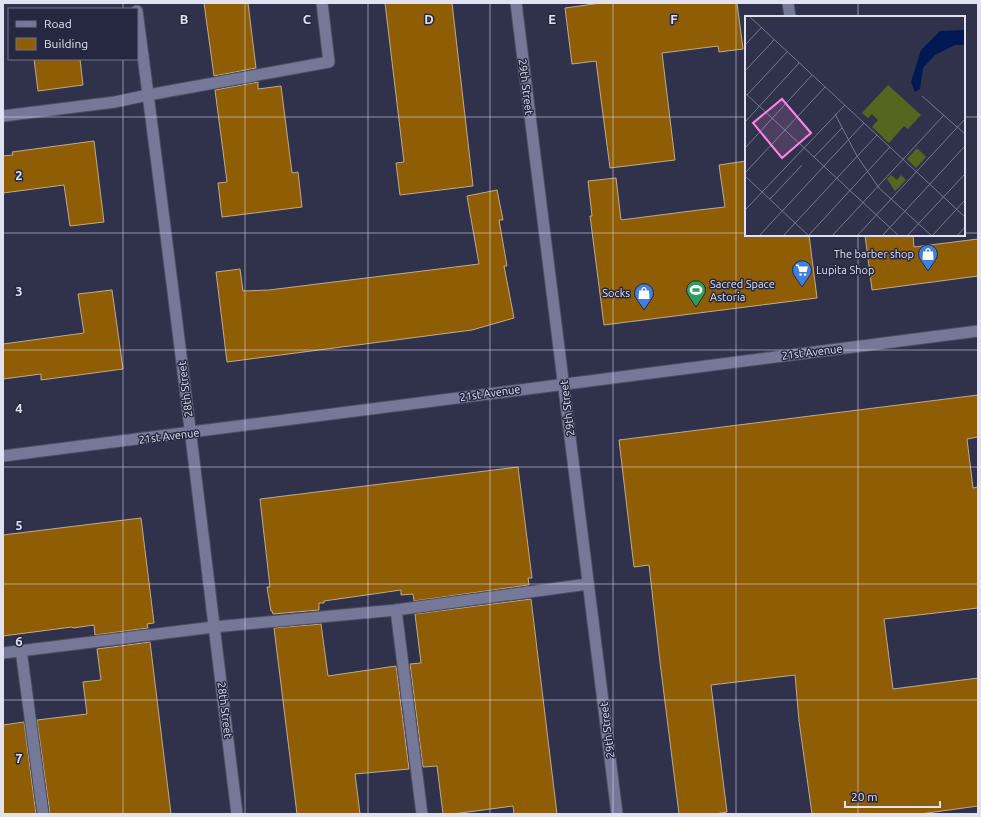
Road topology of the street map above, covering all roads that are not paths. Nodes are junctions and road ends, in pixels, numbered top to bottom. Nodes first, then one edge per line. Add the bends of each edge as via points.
1 (322, 3) edge
2 (516, 3) edge
3 (788, 3) edge
4 (790, 16) edge
5 (138, 18) edge
6 (148, 95) junction
7 (3, 116) edge
8 (978, 331) edge
9 (564, 384) junction
10 (190, 433) junction
11 (3, 456) edge
12 (588, 584) junction
13 (396, 610) junction
14 (214, 626) junction
15 (21, 650) junction
16 (3, 653) edge
17 (43, 814) edge
18 (237, 814) edge
19 (422, 814) edge
20 (617, 814) edge

1 - 6 street via 330,62
2 - 9 street, 29th Street
3 - 4 street
5 - 6 street, 28th Street
6 - 7 street via 115,102
6 - 10 street, 28th Street
8 - 9 street, 21st Avenue
9 - 10 street, 21st Avenue
9 - 12 street, 29th Street
10 - 11 street, 21st Avenue
10 - 14 street, 28th Street
12 - 13 street
12 - 20 street, 29th Street
13 - 14 street
13 - 19 street
14 - 15 street
14 - 18 street, 28th Street
15 - 16 street
15 - 17 street

